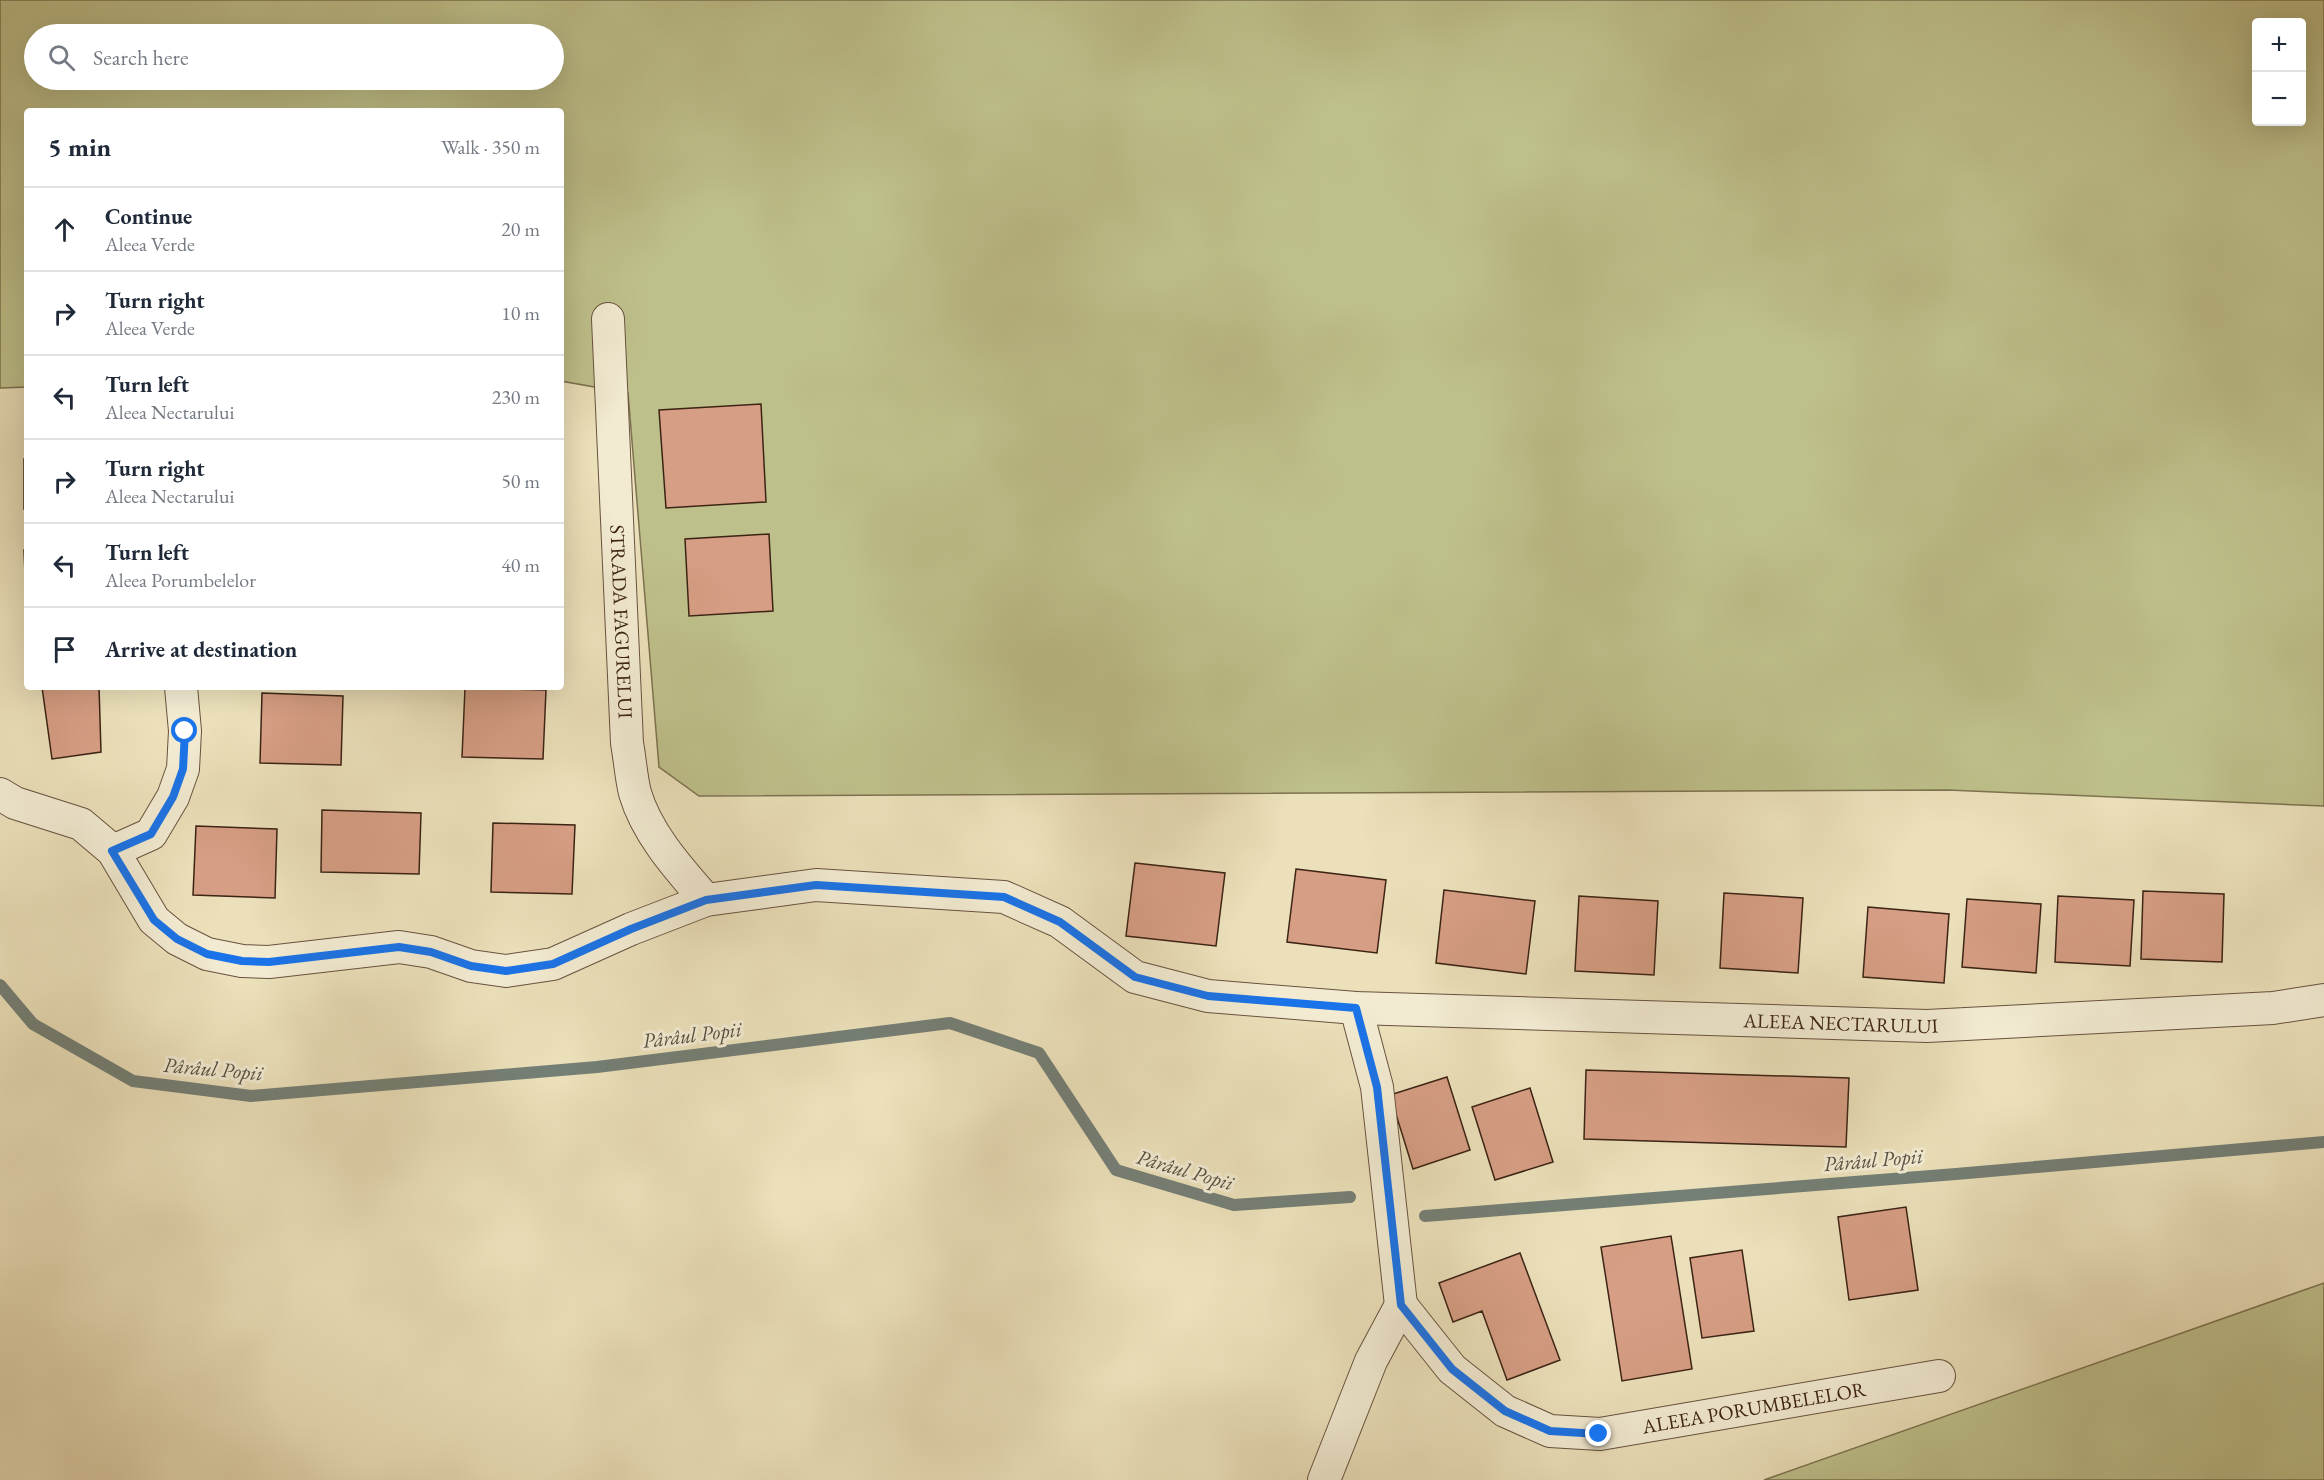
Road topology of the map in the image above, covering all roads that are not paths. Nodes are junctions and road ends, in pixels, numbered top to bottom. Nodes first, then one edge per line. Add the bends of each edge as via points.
1 (608, 319) dead end
2 (181, 690) edge
3 (0, 794) edge
4 (112, 851) junction
5 (706, 900) junction
6 (2324, 1000) edge
7 (1356, 1008) junction
8 (1401, 1305) junction
9 (1939, 1376) dead end
10 (1324, 1480) edge

1 - 5 street, STRADA FAGURELUI via 627,743 635,794 653,832
2 - 4 street via 183,769 173,797 151,834
3 - 4 street, ALEEA NECTARULUI via 15,803 81,824
4 - 5 street, ALEEA NECTARULUI via 154,920 177,939 207,954 242,961 269,962 399,947 506,971 553,964
5 - 7 street, ALEEA NECTARULUI via 816,885 1004,897 1060,922 1135,977 1208,996
6 - 7 street, ALEEA NECTARULUI via 2273,1008 1927,1026
7 - 8 street via 1377,1087
8 - 9 street, ALEEA PORUMBELELOR via 1452,1369 1505,1411 1550,1431 1599,1434
8 - 10 street via 1371,1360

